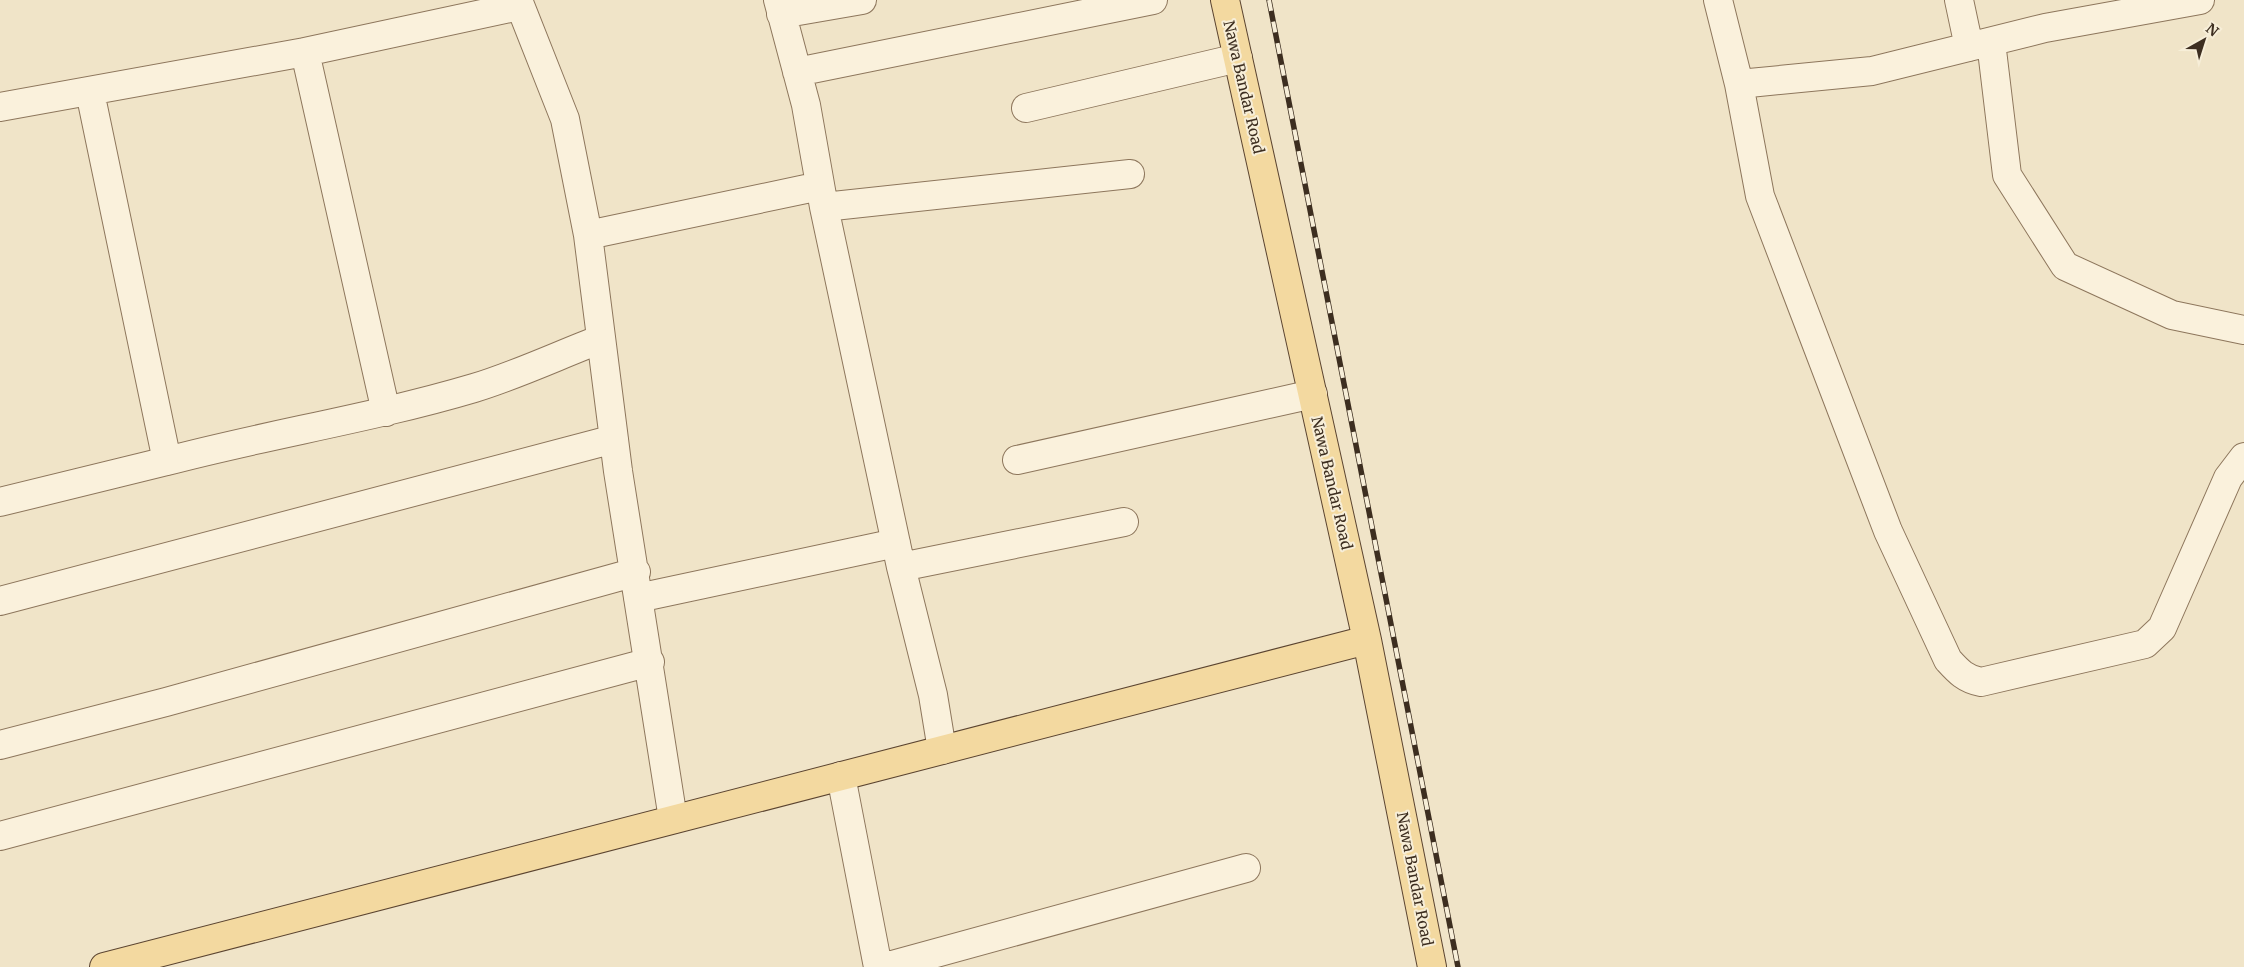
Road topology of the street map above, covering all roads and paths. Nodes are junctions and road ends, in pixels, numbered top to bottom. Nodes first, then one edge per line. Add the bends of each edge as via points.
1 (862, 0) edge
2 (1153, 0) edge
3 (1225, 0) edge
4 (1718, 0) edge
5 (1959, 0) edge
6 (2200, 0) edge
7 (518, 3) edge
8 (780, 7) edge
9 (1980, 44) junction
10 (305, 52) junction
11 (1238, 58) junction
12 (797, 72) junction
13 (1739, 84) junction
14 (90, 92) junction
15 (0, 106) edge
16 (1026, 108) dead end
17 (1130, 174) dead end
18 (822, 197) junction
19 (588, 235) junction
20 (2244, 330) edge
21 (602, 339) junction
22 (1313, 394) junction
23 (386, 412) junction
24 (614, 439) junction
25 (2244, 457) edge
26 (1017, 460) dead end
27 (167, 461) junction
28 (0, 502) edge
29 (1124, 522) dead end
30 (898, 555) junction
31 (637, 585) junction
32 (0, 601) edge
33 (1368, 640) junction
34 (650, 662) junction
35 (0, 745) edge
36 (942, 750) junction
37 (841, 776) junction
38 (673, 819) junction
39 (0, 836) edge
40 (1246, 868) dead end
41 (104, 967) edge
42 (878, 967) edge
43 (885, 967) edge
44 (1432, 967) edge

1 - 8 street
2 - 12 street
3 - 11 main road, Nawa Bandar Road
4 - 13 street
5 - 9 street
6 - 9 street via 2045,28
7 - 10 street
7 - 19 street via 565,119
8 - 12 street
9 - 13 street via 1872,71
9 - 20 street via 2007,175 2065,266 2172,316
10 - 14 street via 259,58
10 - 23 street
11 - 16 street
11 - 22 main road, Nawa Bandar Road
12 - 18 street
13 - 25 street via 1760,196 1888,531 1948,660 1958,672 1981,682 2145,644 2162,628 2228,478
14 - 15 street
14 - 27 street
17 - 18 street
18 - 19 street
18 - 30 street
19 - 21 street
21 - 23 street via 476,387
21 - 24 street
22 - 26 street
22 - 33 main road, Nawa Bandar Road
23 - 27 street via 246,440
24 - 31 street
24 - 32 street
27 - 28 street
29 - 30 street
30 - 31 street
30 - 36 street via 934,696
31 - 34 street
31 - 35 street
33 - 36 main road
33 - 44 main road, Nawa Bandar Road
34 - 38 street
34 - 39 street
36 - 37 main road
37 - 38 main road
37 - 42 street
38 - 41 main road
40 - 43 street

